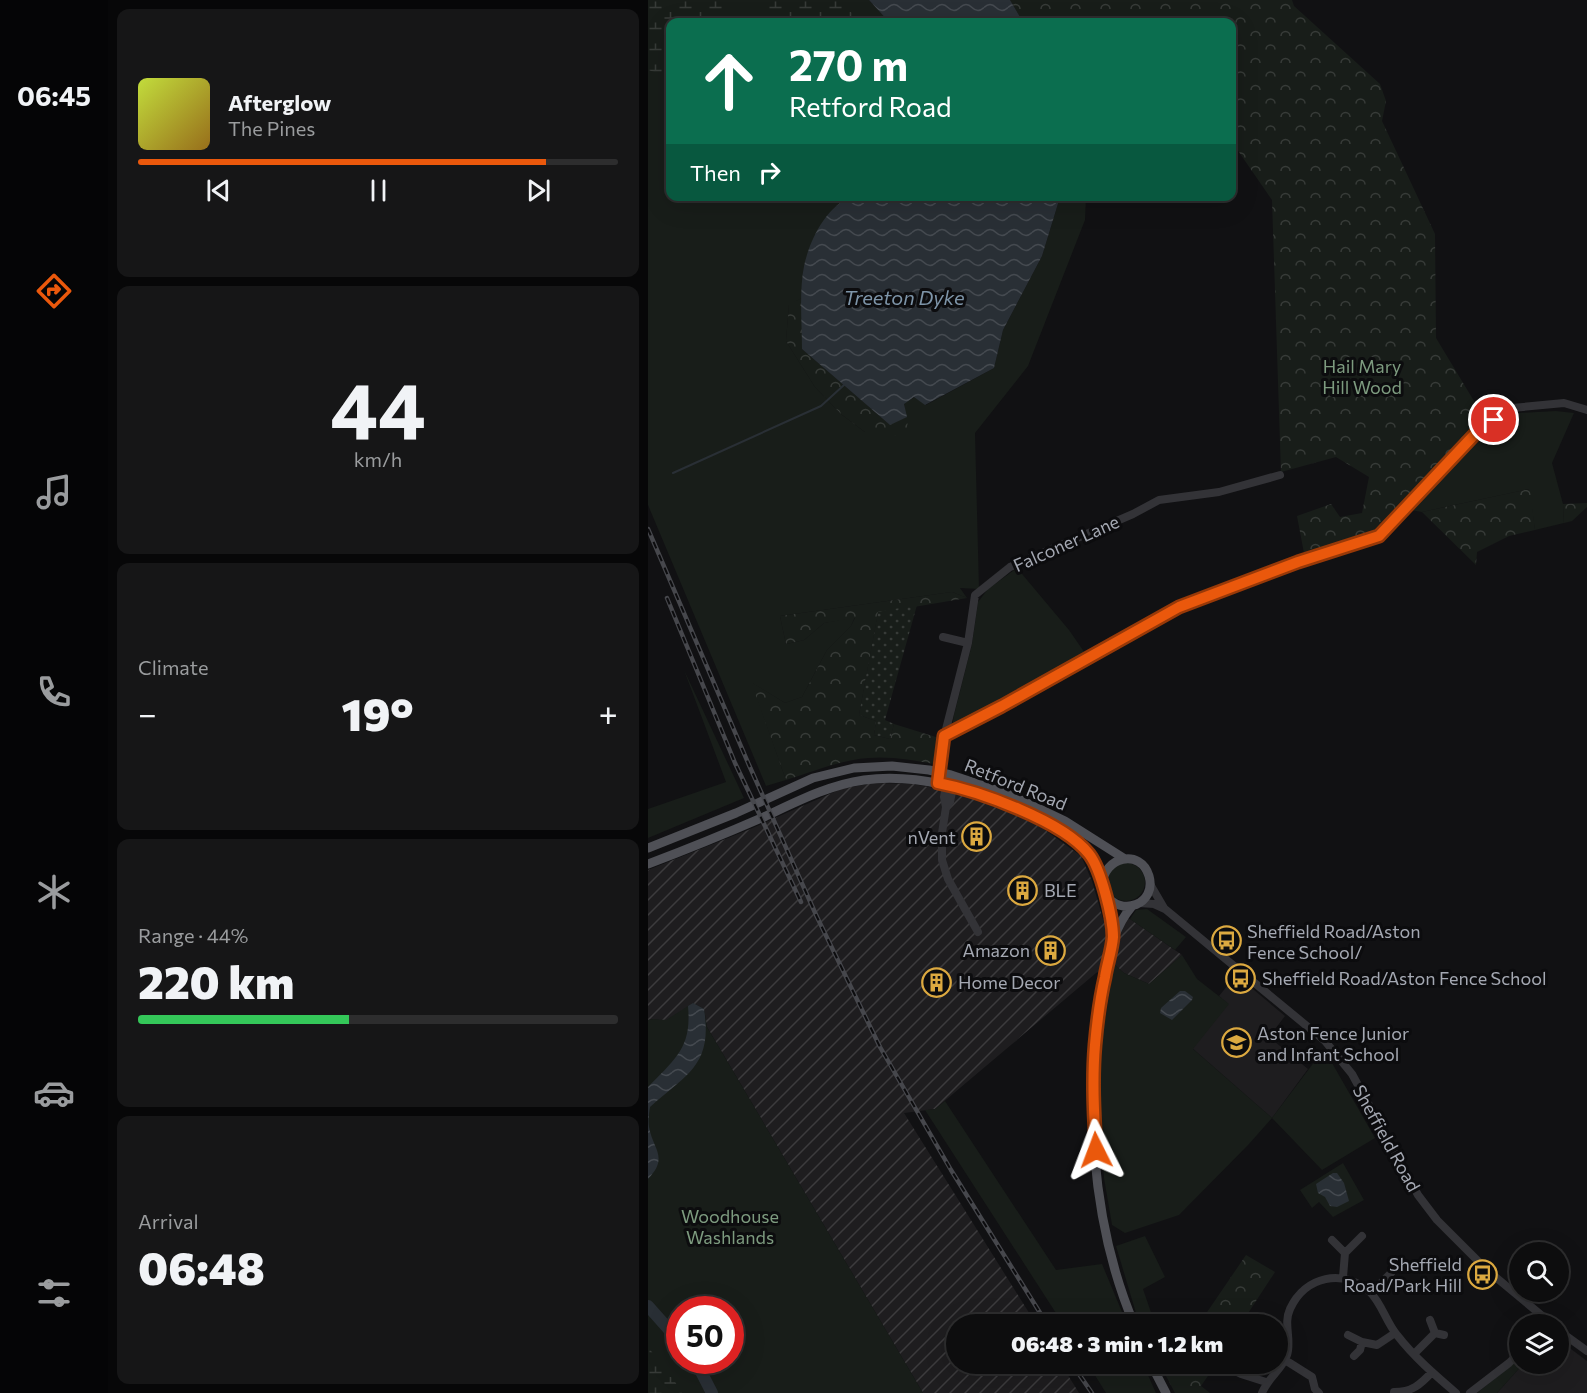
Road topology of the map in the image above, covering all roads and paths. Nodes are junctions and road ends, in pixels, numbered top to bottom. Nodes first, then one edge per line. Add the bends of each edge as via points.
1 (1587, 410) edge
2 (1280, 475) dead end
3 (943, 637) dead end
4 (968, 643) junction
5 (944, 736) junction
6 (940, 772) junction
7 (951, 775) junction
8 (946, 785) junction
9 (648, 848) edge
10 (1125, 859) junction
11 (648, 864) edge
12 (1150, 884) junction
13 (1103, 890) junction
14 (1136, 904) junction
15 (1165, 909) junction
16 (978, 932) dead end
17 (1113, 937) junction
18 (1362, 1236) dead end
19 (1332, 1240) dead end
20 (1345, 1253) junction
21 (1390, 1273) dead end
22 (1343, 1277) junction
23 (1371, 1293) junction
24 (1131, 1314) edge
25 (1537, 1314) edge
26 (1430, 1320) dead end
27 (1288, 1328) joint
28 (1395, 1333) junction
29 (1436, 1333) junction
30 (1348, 1335) dead end
31 (1444, 1335) dead end
32 (1569, 1338) edge
33 (1362, 1342) junction
34 (1288, 1351) edge
35 (1587, 1351) edge
36 (1414, 1354) junction
37 (1354, 1356) dead end
38 (1288, 1362) edge
39 (1509, 1363) edge
40 (1432, 1372) junction
41 (1156, 1374) edge
42 (1241, 1374) joint
43 (1273, 1374) edge
44 (1266, 1382) junction
45 (1236, 1383) dead end
46 (1394, 1392) edge
47 (1408, 1392) edge
48 (1166, 1393) edge
49 (1262, 1393) edge
50 (1319, 1393) edge
51 (1456, 1393) edge
52 (1470, 1393) edge

1 - 5 street via 1564,403 1512,408 1476,433 1379,536 1179,607
2 - 4 street, Falconer Lane via 1219,492 1159,500 1010,567 974,597
3 - 4 street
4 - 5 street, Falconer Lane
5 - 6 street, Falconer Lane
6 - 7 main road, Retford Road
6 - 8 street, Falconer Lane
6 - 9 main road, Retford Road via 862,767 813,778
7 - 8 street
7 - 10 main road, Retford Road via 1040,808
8 - 11 main road, Retford Road via 905,779 863,780 824,790
8 - 13 main road, Retford Road via 1016,809 1069,836 1091,856
8 - 16 street, Falconer Lane via 950,802 942,833 942,860 948,879
10 - 12 main road via 1143,866
10 - 13 main road via 1108,867 1102,879
12 - 14 main road via 1145,898
12 - 15 street, Sheffield Road
13 - 14 main road via 1119,906
13 - 17 main road, Retford Road
14 - 15 street, Sheffield Road via 1154,904
14 - 17 main road, Retford Road via 1123,917
15 - 25 street, Sheffield Road via 1325,1041 1352,1074 1418,1195 1437,1220
17 - 24 main road, Retford Road via 1095,1044 1096,1169 1108,1243
18 - 20 street
19 - 20 street
20 - 22 street
21 - 23 street
22 - 23 street
22 - 27 street via 1313,1283 1305,1289 1290,1310
23 - 28 street
26 - 29 street
27 - 34 street
28 - 33 street via 1377,1345
28 - 36 street
29 - 31 street
29 - 36 street
30 - 33 street
32 - 35 street
33 - 37 street
36 - 40 street
38 - 50 street via 1312,1377
39 - 52 street
40 - 47 street
40 - 51 street
41 - 48 main road
42 - 44 street
42 - 45 street
43 - 44 street
44 - 49 street
46 - 47 street

